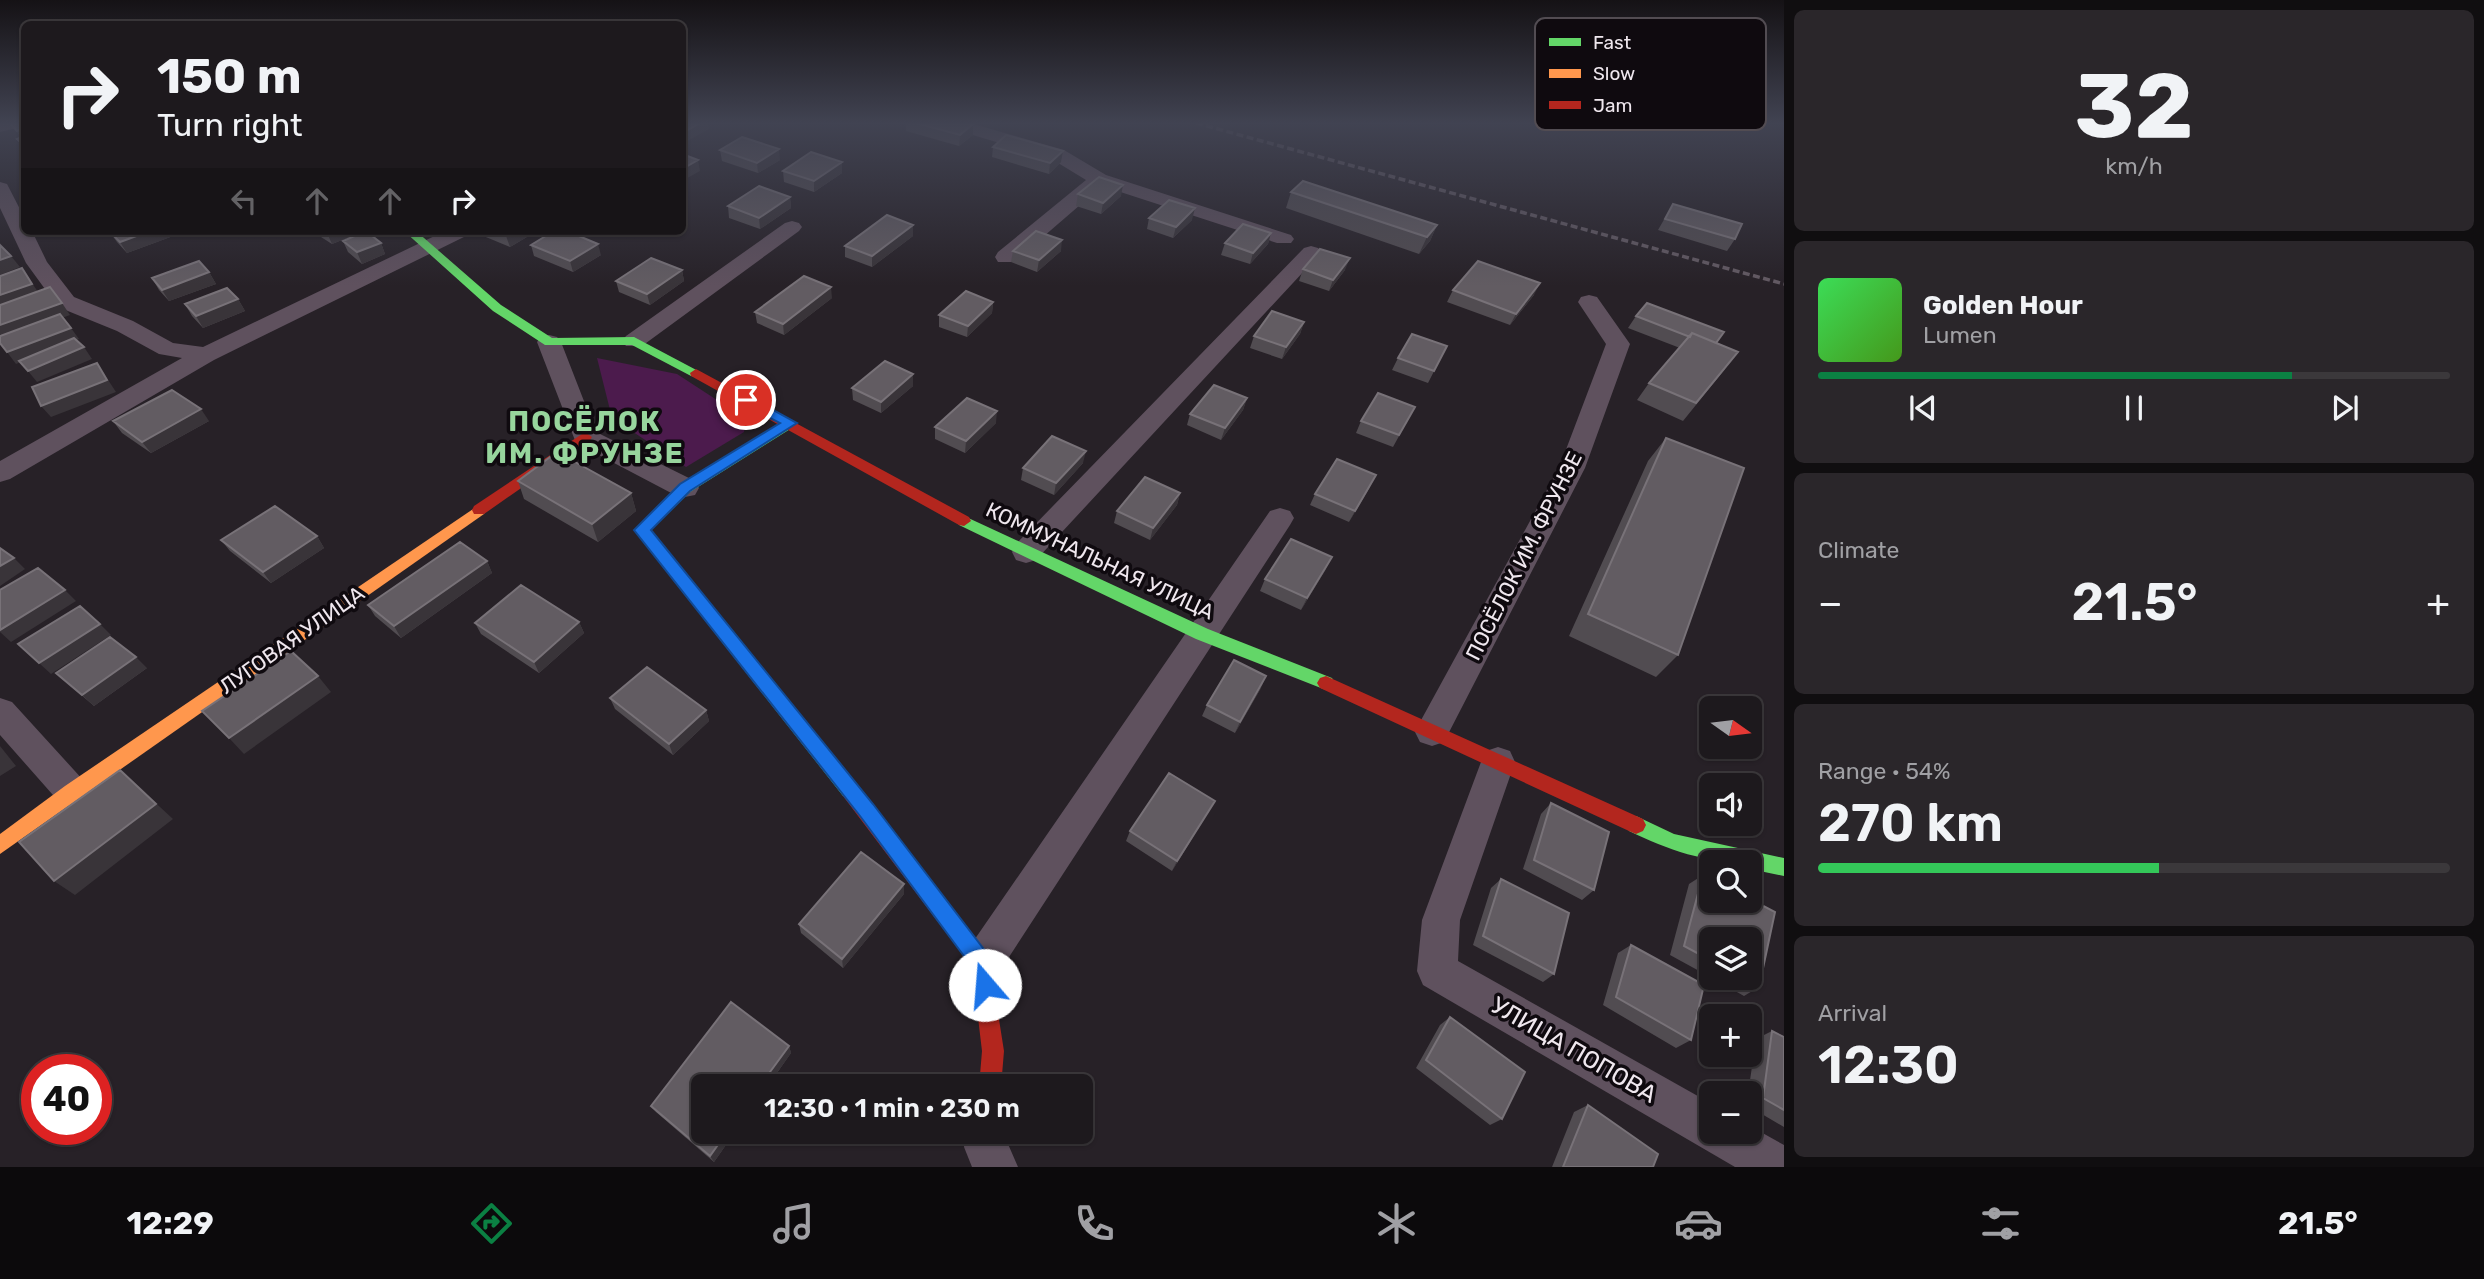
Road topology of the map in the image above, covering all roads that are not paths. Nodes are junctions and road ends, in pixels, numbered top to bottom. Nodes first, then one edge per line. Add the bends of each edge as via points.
1 (1099, 179) joint
2 (0, 188) edge
3 (792, 227) dead end
4 (21, 231) edge
5 (23, 235) edge
6 (414, 235) edge
7 (454, 235) edge
8 (1284, 239) dead end
9 (431, 248) junction
10 (1311, 252) dead end
11 (1006, 257) dead end
12 (1589, 302) dead end
13 (634, 341) junction
14 (549, 342) junction
15 (206, 355) junction
16 (790, 423) junction
17 (585, 437) junction
18 (0, 473) edge
19 (685, 488) junction
20 (1280, 518) dead end
21 (1026, 552) junction
22 (1202, 634) junction
23 (0, 712) edge
24 (1432, 732) junction
25 (1498, 762) junction
26 (72, 792) junction
27 (0, 845) edge
28 (1784, 867) edge
29 (982, 963) junction
30 (991, 1074) edge
31 (1699, 1122) edge
32 (986, 1144) edge
33 (1739, 1144) edge
34 (996, 1167) edge
35 (1778, 1167) edge

1 - 8 street
1 - 11 street
2 - 4 street
3 - 13 street
5 - 15 street via 66,302 167,349
6 - 9 street
7 - 9 street
9 - 14 street via 497,308
9 - 15 street
10 - 21 street
12 - 24 street, ПОСЁЛОК ИМ. ФРУНЗЕ via 1618,344 1577,456
13 - 14 street, КОММУНАЛЬНАЯ УЛИЦА
13 - 16 street, КОММУНАЛЬНАЯ УЛИЦА
14 - 17 street
15 - 18 street
16 - 19 street
16 - 21 street, КОММУНАЛЬНАЯ УЛИЦА
17 - 19 street
17 - 26 street, ЛУГОВАЯ УЛИЦА
19 - 29 street via 642,530
20 - 22 street
21 - 22 street, КОММУНАЛЬНАЯ УЛИЦА
22 - 24 street, КОММУНАЛЬНАЯ УЛИЦА via 1352,694
22 - 29 street
23 - 26 street
24 - 25 street, КОММУНАЛЬНАЯ УЛИЦА
25 - 28 street, КОММУНАЛЬНАЯ УЛИЦА via 1672,842
25 - 31 street, УЛИЦА ПОПОВА via 1441,920 1437,971
26 - 27 street, ЛУГОВАЯ УЛИЦА
29 - 30 street via 993,1051
32 - 34 street
33 - 35 street

